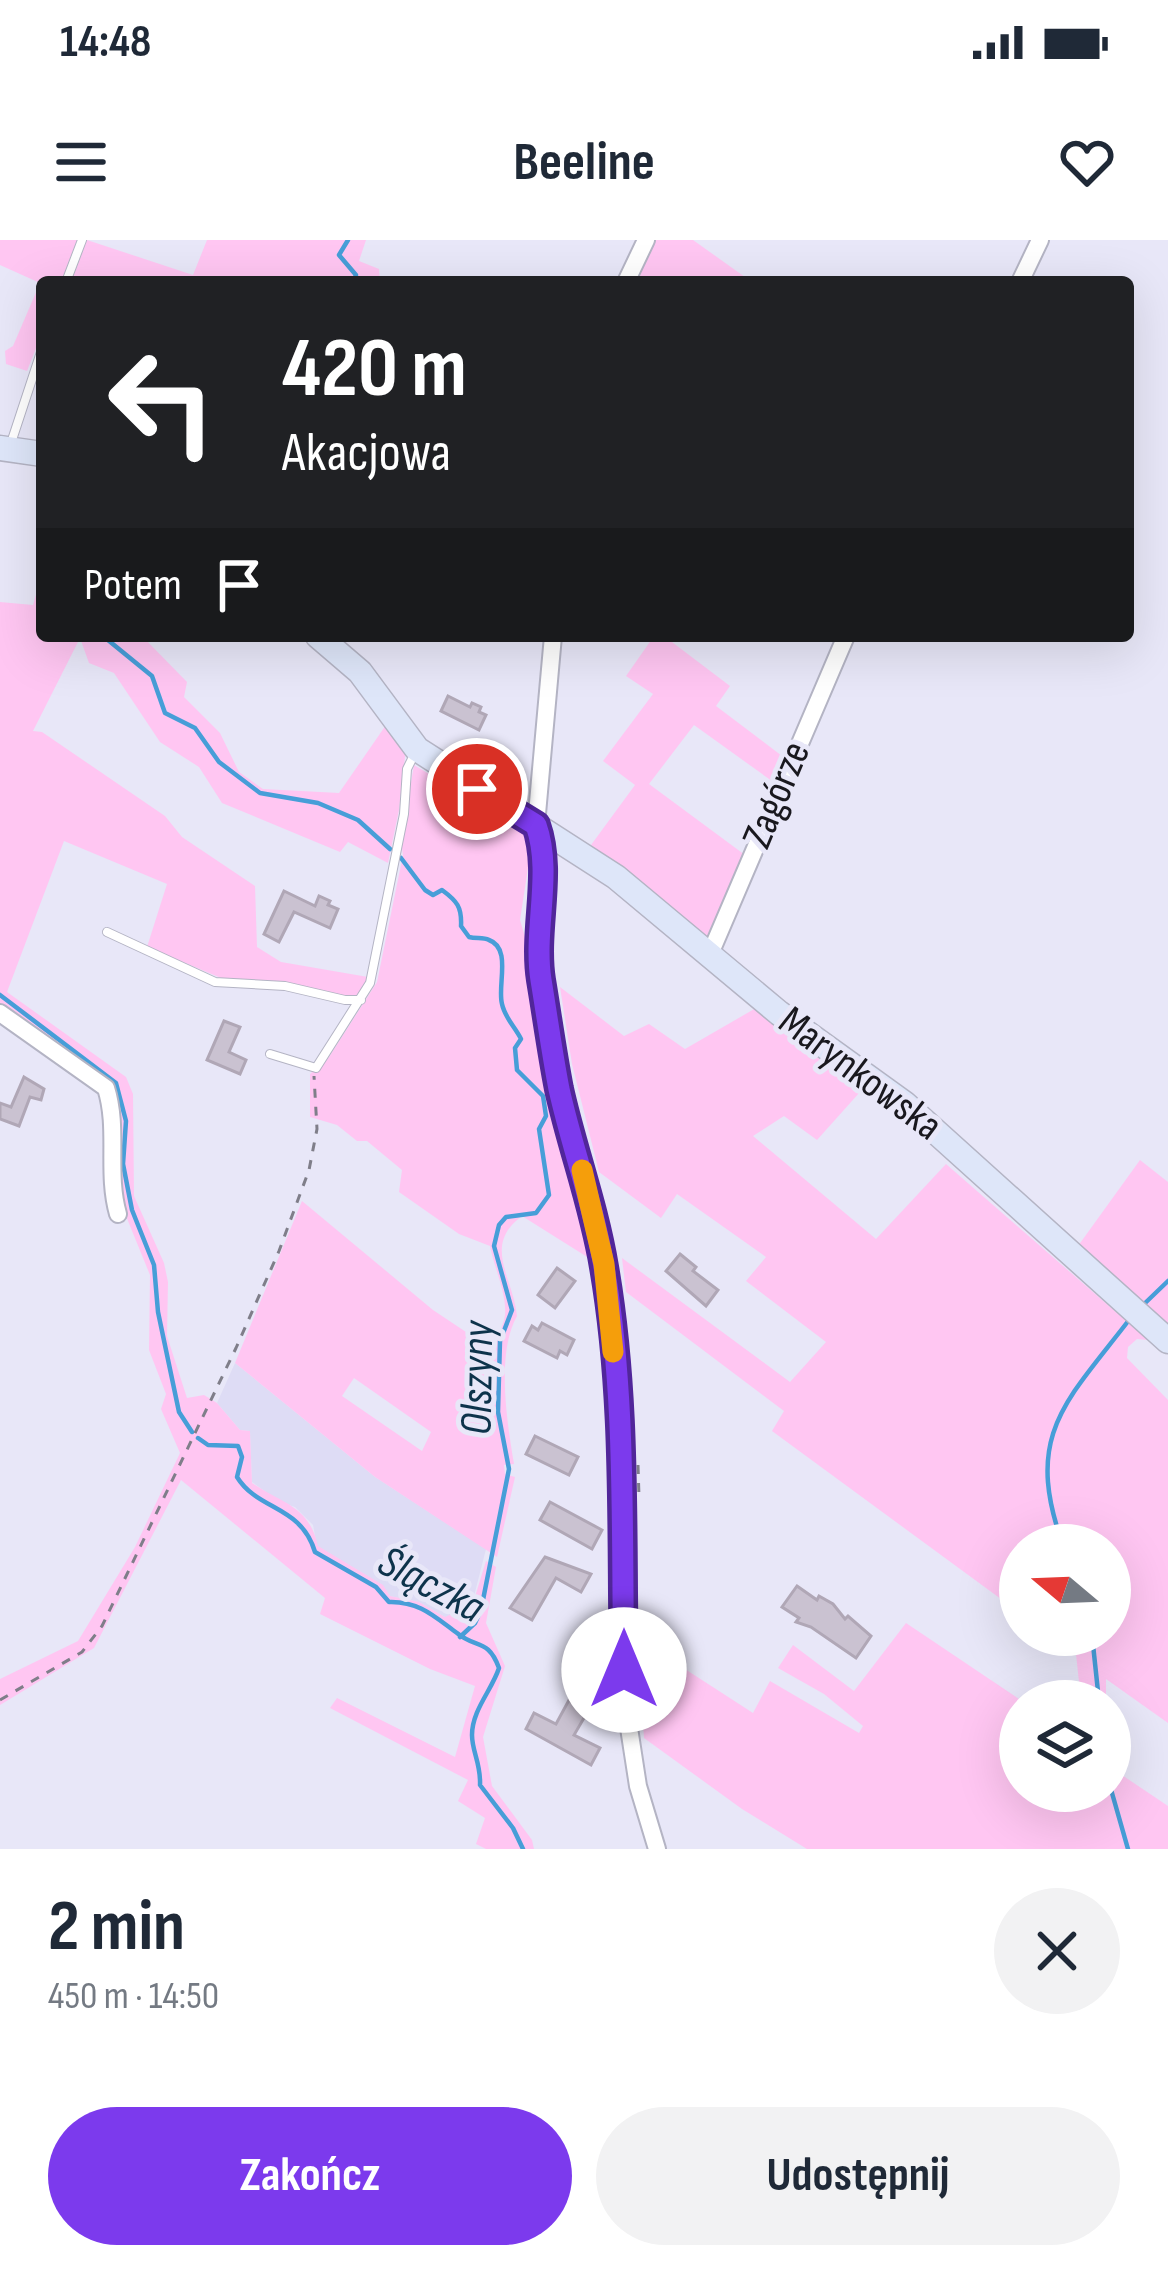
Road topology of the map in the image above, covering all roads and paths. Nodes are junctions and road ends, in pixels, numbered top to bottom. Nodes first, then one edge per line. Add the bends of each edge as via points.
1 (82, 240) edge
2 (646, 240) edge
3 (1040, 240) edge
4 (68, 276) edge
5 (629, 276) edge
6 (1023, 276) edge
7 (36, 366) edge
8 (5, 450) edge
9 (36, 453) edge
10 (325, 642) edge
11 (552, 642) edge
12 (843, 642) edge
13 (417, 749) junction
14 (536, 825) junction
15 (107, 932) dead end
16 (710, 954) junction
17 (363, 1000) junction
18 (0, 1012) edge
19 (270, 1054) dead end
20 (316, 1069) junction
21 (118, 1214) dead end
22 (1168, 1341) edge
23 (0, 1700) edge
24 (657, 1849) edge

1 - 4 lane
2 - 5 street
3 - 6 street
7 - 8 lane
8 - 9 street
10 - 13 street via 360,672
11 - 14 street
12 - 16 street, Zagórze
13 - 14 street, Marynkowska
13 - 17 lane
14 - 16 street, Marynkowska
14 - 24 street via 543,844 539,967 559,1090 608,1291 625,1528 625,1702
15 - 17 lane via 215,982
16 - 22 street, Marynkowska via 905,1103
17 - 20 lane
18 - 21 street via 106,1088
19 - 20 lane
20 - 23 path via 317,1129 278,1251 102,1626 82,1652

